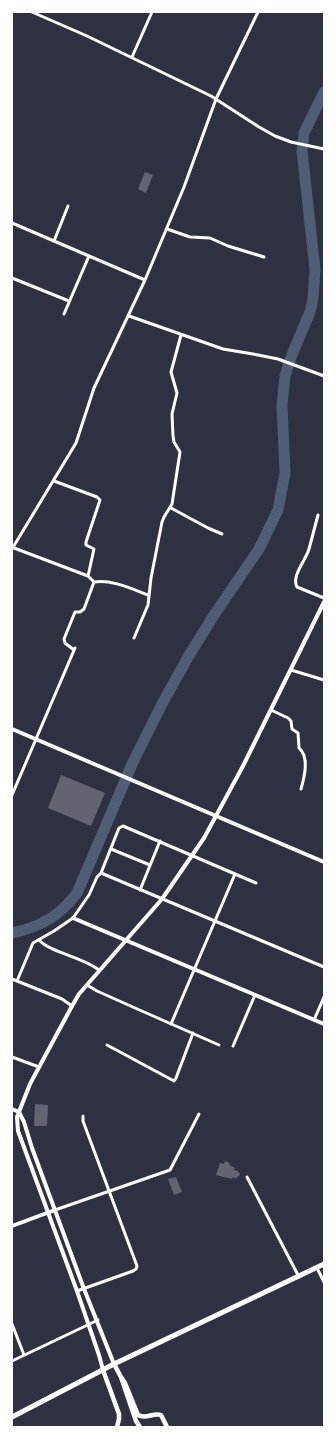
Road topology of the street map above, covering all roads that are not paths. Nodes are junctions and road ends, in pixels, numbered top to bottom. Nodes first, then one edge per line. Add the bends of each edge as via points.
1 (32, 12) edge
2 (152, 12) edge
3 (258, 12) edge
4 (132, 58) junction
5 (216, 100) junction
6 (324, 149) edge
7 (68, 206) dead end
8 (12, 223) edge
9 (167, 230) junction
10 (54, 241) junction
11 (89, 256) junction
12 (264, 257) dead end
13 (12, 278) edge
14 (145, 280) junction
15 (69, 301) junction
16 (64, 314) dead end
17 (129, 316) junction
18 (181, 335) junction
19 (324, 376) edge
20 (54, 481) junction
21 (171, 508) junction
22 (318, 515) dead end
23 (222, 534) dead end
24 (13, 549) edge
25 (88, 576) junction
26 (94, 582) junction
27 (148, 595) junction
28 (324, 598) edge
29 (324, 602) edge
30 (134, 638) dead end
31 (291, 670) junction
32 (324, 680) edge
33 (271, 710) junction
34 (12, 729) edge
35 (36, 740) junction
36 (301, 789) dead end
37 (12, 795) edge
38 (216, 817) junction
39 (160, 841) junction
40 (110, 849) junction
41 (194, 855) junction
42 (324, 862) edge
43 (150, 865) junction
44 (101, 873) junction
45 (234, 874) junction
46 (256, 883) dead end
47 (140, 890) junction
48 (162, 899) junction
49 (73, 918) junction
50 (215, 922) junction
51 (39, 940) junction
52 (127, 940) junction
53 (324, 967) edge
54 (194, 969) junction
55 (100, 970) junction
56 (12, 979) edge
57 (17, 981) junction
58 (87, 985) junction
59 (255, 995) junction
60 (324, 997) edge
61 (72, 1006) junction
62 (314, 1020) junction
63 (171, 1024) junction
64 (324, 1024) edge
65 (193, 1033) junction
66 (219, 1044) dead end
67 (106, 1045) dead end
68 (233, 1046) dead end
69 (12, 1057) edge
70 (39, 1067) junction
71 (12, 1109) edge
72 (19, 1112) junction
73 (199, 1114) dead end
74 (83, 1116) dead end
75 (247, 1177) dead end
76 (109, 1190) junction
77 (55, 1210) junction
78 (49, 1212) junction
79 (12, 1226) edge
80 (324, 1264) edge
81 (317, 1268) junction
82 (299, 1276) junction
83 (324, 1282) edge
84 (84, 1289) junction
85 (77, 1291) junction
86 (98, 1320) junction
87 (12, 1324) edge
88 (88, 1324) junction
89 (24, 1356) junction
90 (12, 1361) edge
91 (114, 1364) junction
92 (103, 1370) junction
93 (121, 1377) junction
94 (12, 1417) edge
95 (117, 1427) edge
96 (140, 1427) edge
97 (167, 1427) edge

1 - 4 street
2 - 4 street
3 - 5 street
4 - 5 street
5 - 6 street via 285,140
5 - 9 street
7 - 10 street
8 - 10 street
9 - 12 street via 190,237 210,238
9 - 14 street
10 - 11 street
11 - 14 street
11 - 15 street
13 - 15 street
14 - 17 street
15 - 16 street
17 - 18 street
17 - 20 street via 94,388 76,443
18 - 19 street via 223,349 281,360
18 - 21 street via 171,372 177,393 172,414 173,436 180,452
20 - 24 street
20 - 25 street via 100,500 86,542 86,545 94,549
21 - 23 street
21 - 27 street via 162,522
22 - 28 street via 309,549 298,571 295,584 296,587
24 - 25 street
25 - 26 street
26 - 27 street via 110,582
26 - 35 street via 84,609 75,612 64,639 65,643 75,649
27 - 30 street via 146,611
29 - 31 street
31 - 32 street
31 - 33 street
33 - 36 street via 288,718 292,729 298,733 305,771
33 - 38 street
34 - 35 street
35 - 37 street
35 - 38 street
38 - 41 street
38 - 42 street
39 - 40 street via 123,826 119,828
39 - 41 street
39 - 43 street
40 - 43 street
40 - 44 street
41 - 45 street
41 - 48 street
43 - 47 street
44 - 47 street
44 - 49 street
45 - 46 street
45 - 50 street
47 - 48 street
48 - 50 street
48 - 52 street
49 - 51 street
49 - 52 street
50 - 53 street
50 - 54 street
51 - 55 street
51 - 57 street via 33,943
52 - 54 street
52 - 55 street
54 - 59 street
54 - 63 street
55 - 58 street
56 - 57 street
57 - 61 street via 62,999
58 - 61 street
58 - 63 street
59 - 62 street
59 - 68 street
60 - 62 street
61 - 70 street
62 - 64 street
63 - 65 street
65 - 66 street
65 - 67 street via 174,1081
69 - 70 street
70 - 72 street
71 - 72 street
72 - 77 street
72 - 78 street via 18,1130
73 - 76 street via 170,1170
74 - 76 street
75 - 82 street
76 - 77 street
76 - 84 street via 137,1266 136,1269
77 - 78 street
77 - 84 street
78 - 79 street
78 - 85 street
80 - 81 main road
81 - 82 main road
81 - 83 street
82 - 91 main road
84 - 85 street
84 - 86 street
85 - 88 street
86 - 88 street
86 - 91 street
87 - 89 street
88 - 89 street
88 - 92 street
89 - 90 street
91 - 92 main road
91 - 93 main road
92 - 94 main road
92 - 95 main road via 119,1414
93 - 96 main road
93 - 97 main road via 138,1415 162,1415

